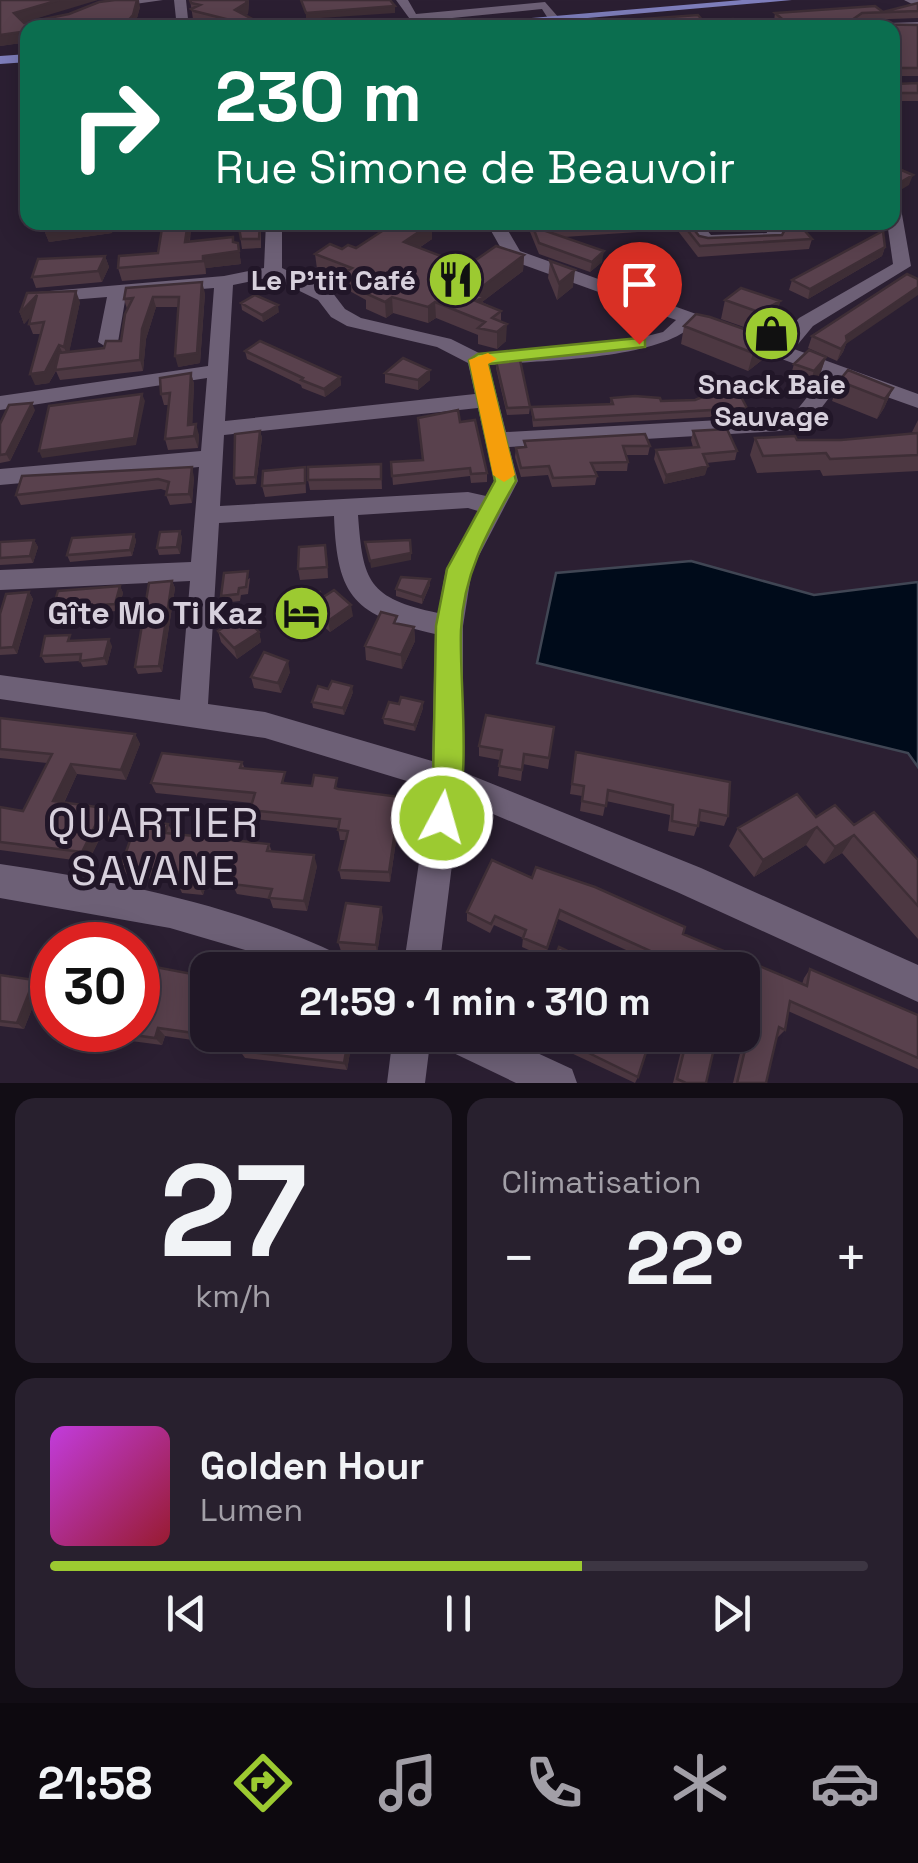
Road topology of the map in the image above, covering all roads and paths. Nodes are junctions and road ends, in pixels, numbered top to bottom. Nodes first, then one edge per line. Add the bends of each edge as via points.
1 (156, 0) edge
2 (402, 0) edge
3 (786, 0) edge
4 (910, 0) edge
5 (918, 4) edge
6 (99, 6) edge
7 (552, 18) junction
8 (526, 20) edge
9 (900, 214) edge
10 (274, 230) edge
11 (500, 230) edge
12 (697, 230) edge
13 (777, 230) edge
14 (910, 269) edge
15 (274, 271) junction
16 (224, 282) junction
17 (118, 288) junction
18 (37, 296) edge
19 (688, 320) junction
20 (108, 342) edge
21 (780, 353) junction
22 (478, 360) junction
23 (220, 370) junction
24 (836, 374) junction
25 (486, 400) junction
26 (0, 402) edge
27 (918, 402) edge
28 (216, 428) junction
29 (495, 440) junction
30 (212, 458) junction
31 (0, 477) edge
32 (493, 506) junction
33 (346, 508) junction
34 (210, 515) junction
35 (206, 571) junction
36 (0, 580) edge
37 (449, 626) junction
38 (0, 687) edge
39 (193, 715) junction
40 (447, 780) junction
41 (0, 882) edge
42 (297, 952) edge
43 (423, 952) edge
44 (918, 984) edge
45 (410, 1052) edge
46 (492, 1052) edge
47 (406, 1083) edge
48 (558, 1083) edge

1 - 6 street
2 - 7 street via 412,18 545,5
3 - 7 main road
4 - 5 street
7 - 8 main road
9 - 14 street
10 - 15 street
11 - 19 street via 512,255
12 - 13 street via 706,240 735,242 772,238
14 - 21 street via 806,322
15 - 16 street
15 - 22 street via 325,296 354,322 444,343
16 - 17 street
16 - 23 street
17 - 18 street
17 - 20 street
19 - 21 street
19 - 22 street via 670,336 639,344
21 - 24 street
22 - 25 street
23 - 26 street
23 - 28 street
24 - 27 street
24 - 29 street via 798,423
25 - 28 street
25 - 29 street
28 - 30 street
29 - 32 street via 506,481
30 - 31 street
30 - 34 street
32 - 33 street via 468,500
32 - 37 street via 459,569
33 - 34 street
33 - 37 street via 349,567 362,594 408,617
34 - 35 street
35 - 36 street
35 - 39 street
37 - 40 street
38 - 39 street
39 - 40 street via 266,725
40 - 43 street
40 - 44 street
41 - 42 street via 172,910
45 - 47 street
46 - 48 street

